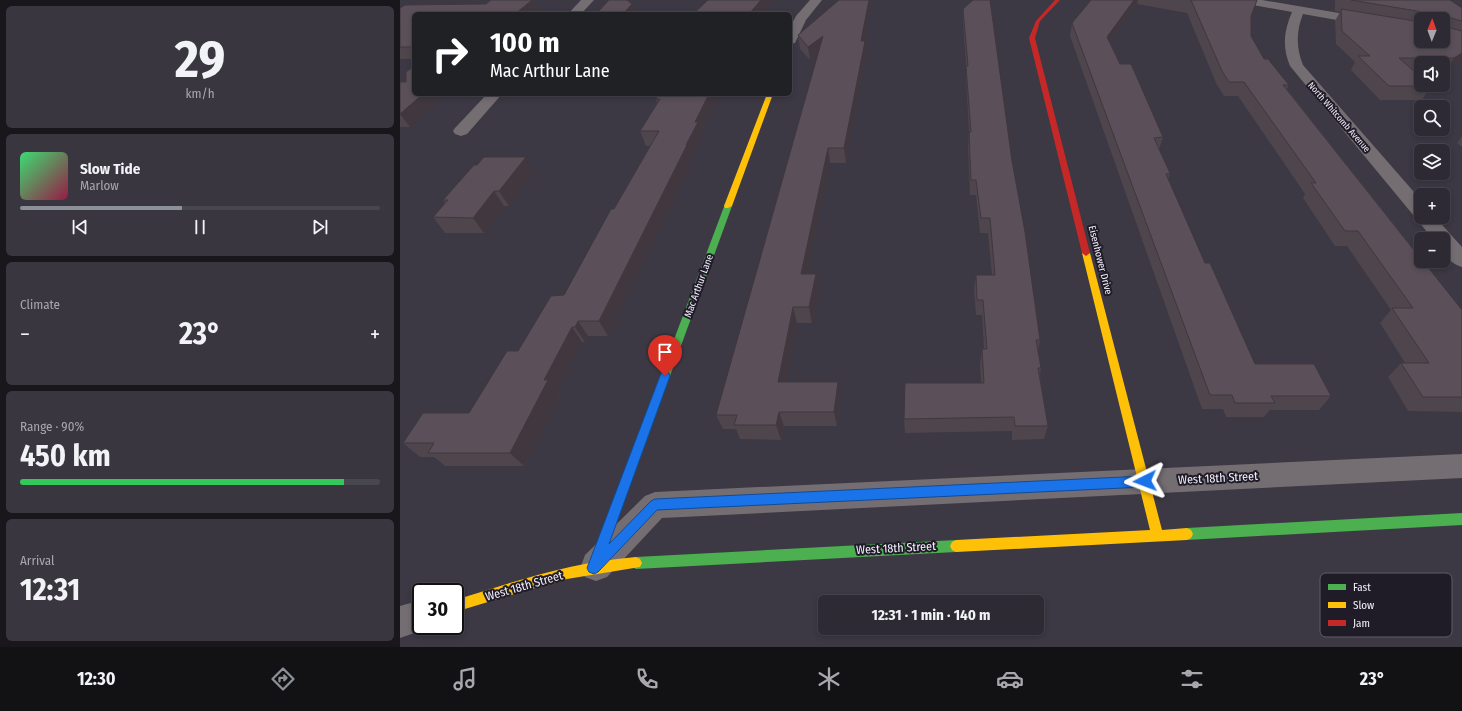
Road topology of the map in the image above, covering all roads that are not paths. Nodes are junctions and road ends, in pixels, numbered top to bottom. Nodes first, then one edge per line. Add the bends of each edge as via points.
1 (588, 0) edge
2 (816, 0) edge
3 (1058, 0) edge
4 (1242, 0) edge
5 (1299, 10) junction
6 (576, 12) edge
7 (1414, 30) edge
8 (792, 36) edge
9 (493, 96) edge
10 (769, 96) edge
11 (461, 131) dead end
12 (1414, 204) edge
13 (1431, 224) edge
14 (1462, 260) edge
15 (1462, 466) edge
16 (1145, 481) junction
17 (1462, 519) edge
18 (1157, 534) junction
19 (594, 568) junction
20 (464, 603) edge
21 (412, 619) edge
22 (400, 622) edge

1 - 6 street
2 - 8 street via 800,19
3 - 16 street, Eisenhower Drive via 1038,21 1032,38
4 - 5 street
5 - 7 street
5 - 12 street, North Whitcomb Avenue via 1293,23 1290,41 1297,66
9 - 11 street
10 - 19 street, Mac Arthur Lane
13 - 14 street
15 - 16 street, West 18th Street
16 - 18 street, Eisenhower Drive
16 - 19 street, West 18th Street via 655,505
17 - 18 street, West 18th Street
18 - 19 street, West 18th Street via 663,560
19 - 20 street, West 18th Street via 542,580
21 - 22 street

